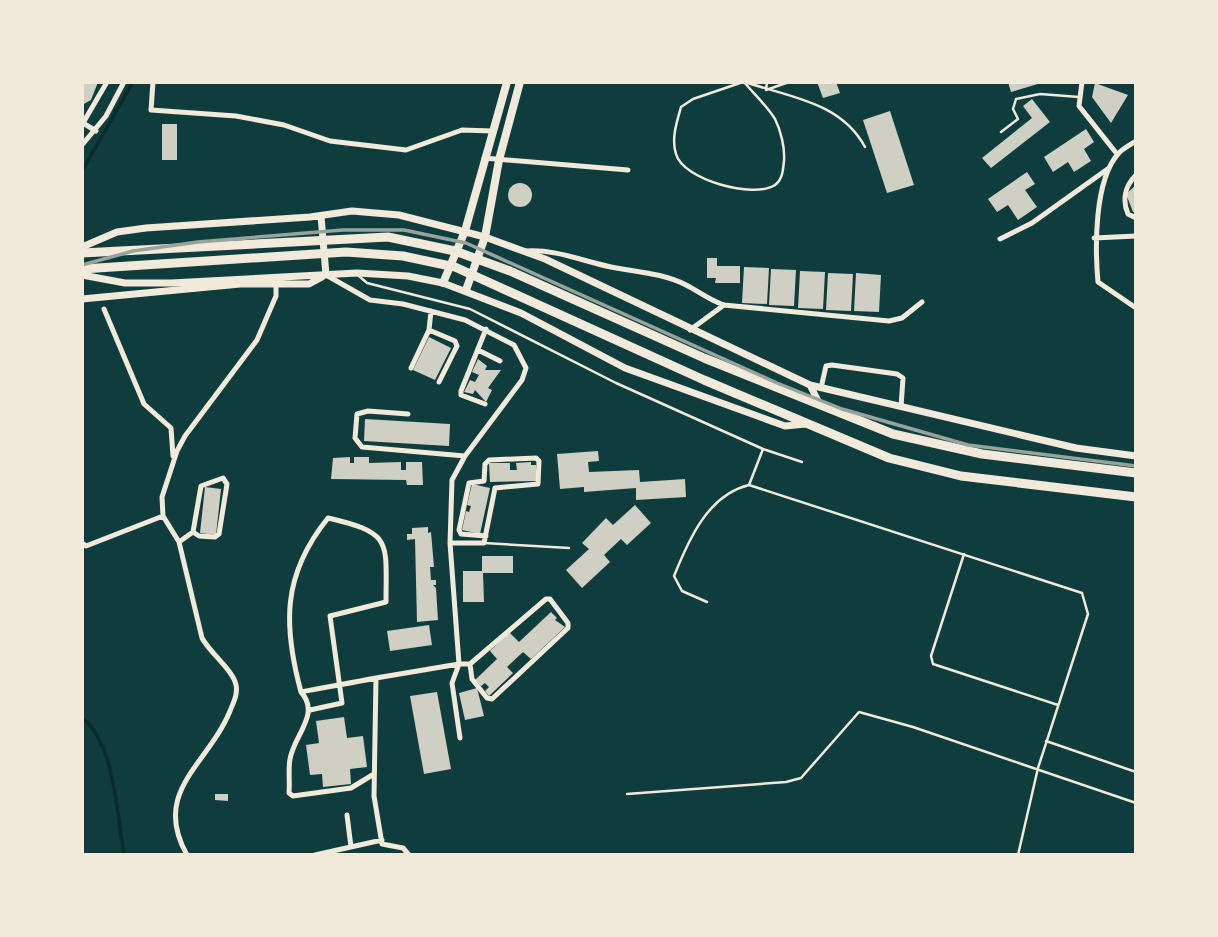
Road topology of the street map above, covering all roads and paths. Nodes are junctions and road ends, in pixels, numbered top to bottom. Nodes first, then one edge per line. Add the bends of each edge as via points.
1 (107, 82) edge
2 (152, 82) edge
3 (507, 82) edge
4 (520, 82) edge
5 (744, 82) edge
6 (767, 82) edge
7 (789, 82) edge
8 (1082, 82) edge
9 (122, 83) edge
10 (766, 90) junction
11 (1079, 97) junction
12 (83, 123) edge
13 (96, 131) junction
14 (492, 131) junction
15 (1000, 132) dead end
16 (1136, 141) edge
17 (82, 145) edge
18 (865, 147) dead end
19 (1117, 154) junction
20 (484, 158) junction
21 (499, 160) junction
22 (1112, 166) junction
23 (628, 170) dead end
24 (1136, 175) edge
25 (321, 216) junction
26 (1136, 218) edge
27 (465, 231) junction
28 (1136, 236) edge
29 (485, 237) junction
30 (1094, 238) junction
31 (1000, 239) dead end
32 (82, 247) edge
33 (523, 251) junction
34 (82, 253) edge
35 (82, 269) edge
36 (357, 273) junction
37 (82, 275) edge
38 (326, 275) junction
39 (276, 283) junction
40 (443, 283) junction
41 (466, 290) junction
42 (82, 299) edge
43 (922, 302) dead end
44 (724, 305) junction
45 (1136, 308) edge
46 (104, 309) dead end
47 (431, 311) junction
48 (429, 330) junction
49 (486, 330) junction
50 (690, 330) junction
51 (478, 350) junction
52 (500, 362) dead end
53 (411, 368) dead end
54 (439, 382) dead end
55 (810, 385) junction
56 (821, 388) junction
57 (819, 402) junction
58 (485, 404) dead end
59 (901, 407) junction
60 (408, 414) dead end
61 (811, 424) junction
62 (763, 449) junction
63 (465, 456) junction
64 (1136, 456) edge
65 (173, 462) junction
66 (802, 462) dead end
67 (1136, 473) edge
68 (485, 481) junction
69 (749, 485) junction
70 (495, 488) junction
71 (1136, 497) edge
72 (163, 516) junction
73 (193, 532) junction
74 (485, 539) junction
75 (179, 542) junction
76 (82, 543) edge
77 (450, 543) junction
78 (569, 548) dead end
79 (964, 554) junction
80 (707, 602) dead end
81 (459, 664) junction
82 (470, 664) junction
83 (376, 678) junction
84 (339, 685) junction
85 (301, 692) junction
86 (1058, 705) junction
87 (310, 710) junction
88 (460, 738) dead end
89 (1046, 741) junction
90 (1038, 768) junction
91 (1136, 772) edge
92 (374, 774) junction
93 (627, 794) dead end
94 (1136, 803) edge
95 (347, 816) dead end
96 (382, 840) junction
97 (351, 847) junction
98 (187, 855) edge
99 (314, 855) edge
100 (409, 855) edge
101 (1018, 855) edge

1 - 12 street
2 - 14 street via 151,110 236,116 284,125 330,141 407,150 462,130
3 - 14 main road
4 - 21 main road
5 - 5 lane via 681,107 675,128 676,154 682,166 700,178 762,190 776,184 782,175 785,149 775,120
5 - 10 lane
6 - 10 lane
7 - 10 lane
8 - 11 street
9 - 13 street
10 - 18 lane via 835,113
11 - 15 lane via 1040,94 1016,100 1017,119
11 - 19 street via 1079,106
12 - 13 street
13 - 17 street
14 - 20 main road
16 - 19 street
19 - 22 street
20 - 21 street
20 - 27 main road
21 - 23 street
21 - 29 main road
22 - 30 street
22 - 31 street via 1032,223
24 - 26 street via 1124,194 1124,206
25 - 27 street via 352,211 399,215
25 - 32 street via 117,232
25 - 38 street
27 - 29 street
27 - 40 main road
28 - 30 street
29 - 33 street
29 - 41 main road
30 - 45 street via 1098,282
33 - 44 street via 549,250 613,268 638,270 685,284
33 - 50 street
34 - 57 highway via 388,237 455,251 510,271
35 - 61 highway via 346,253 403,256 455,267
36 - 38 street
36 - 40 street
36 - 62 lane via 368,283 470,309
37 - 38 street via 125,283
38 - 39 street via 309,284
38 - 47 street via 370,300
39 - 42 street
39 - 65 street via 276,296 257,340 185,436
40 - 41 street
41 - 61 street via 521,313 625,368 785,426
43 - 44 street via 902,318 890,321
44 - 50 street
46 - 65 street via 144,404 171,428
47 - 48 street
47 - 49 street
48 - 53 street
48 - 54 street via 457,346
49 - 51 street
49 - 63 street via 514,345 526,368 501,411
50 - 55 street
51 - 52 street
51 - 58 street via 461,395
55 - 56 street
55 - 57 street
56 - 59 street
56 - 59 street via 826,366 897,374 903,378
57 - 67 highway via 872,426 930,444
59 - 64 street via 1076,448
60 - 63 street via 357,414 355,438 362,447
61 - 71 highway via 889,458 951,474
62 - 66 lane
62 - 69 lane
63 - 77 street via 452,480
65 - 72 street via 162,498
68 - 70 street
68 - 70 street via 489,460 539,461 538,484
68 - 74 street via 469,483 459,530
69 - 79 lane
69 - 80 lane via 730,489 691,533 674,576 682,591
70 - 74 street
72 - 75 street
72 - 76 street via 101,543
73 - 73 street via 199,536 219,534 227,484 223,478 201,486
73 - 75 street
74 - 77 street
74 - 78 lane
75 - 98 street via 202,638 236,684 226,722 175,803 177,838
77 - 81 street
79 - 86 lane via 1082,593 1088,614
79 - 86 lane via 931,656 933,664
81 - 82 street
81 - 83 street
81 - 88 street via 452,683
82 - 82 street via 546,599 568,623 568,628 492,699 472,679
83 - 84 street
83 - 92 street
84 - 85 street
84 - 85 street via 331,615 386,602 386,551 379,537 365,527 328,519 315,535 288,603 291,653
84 - 87 street via 342,703
85 - 87 street
86 - 89 lane
87 - 92 street via 290,758 289,793 351,788
89 - 90 lane
89 - 91 lane
90 - 93 lane via 859,712 802,778
90 - 94 lane
90 - 101 lane
92 - 96 street
95 - 97 street
96 - 97 street
96 - 100 street
97 - 99 street

